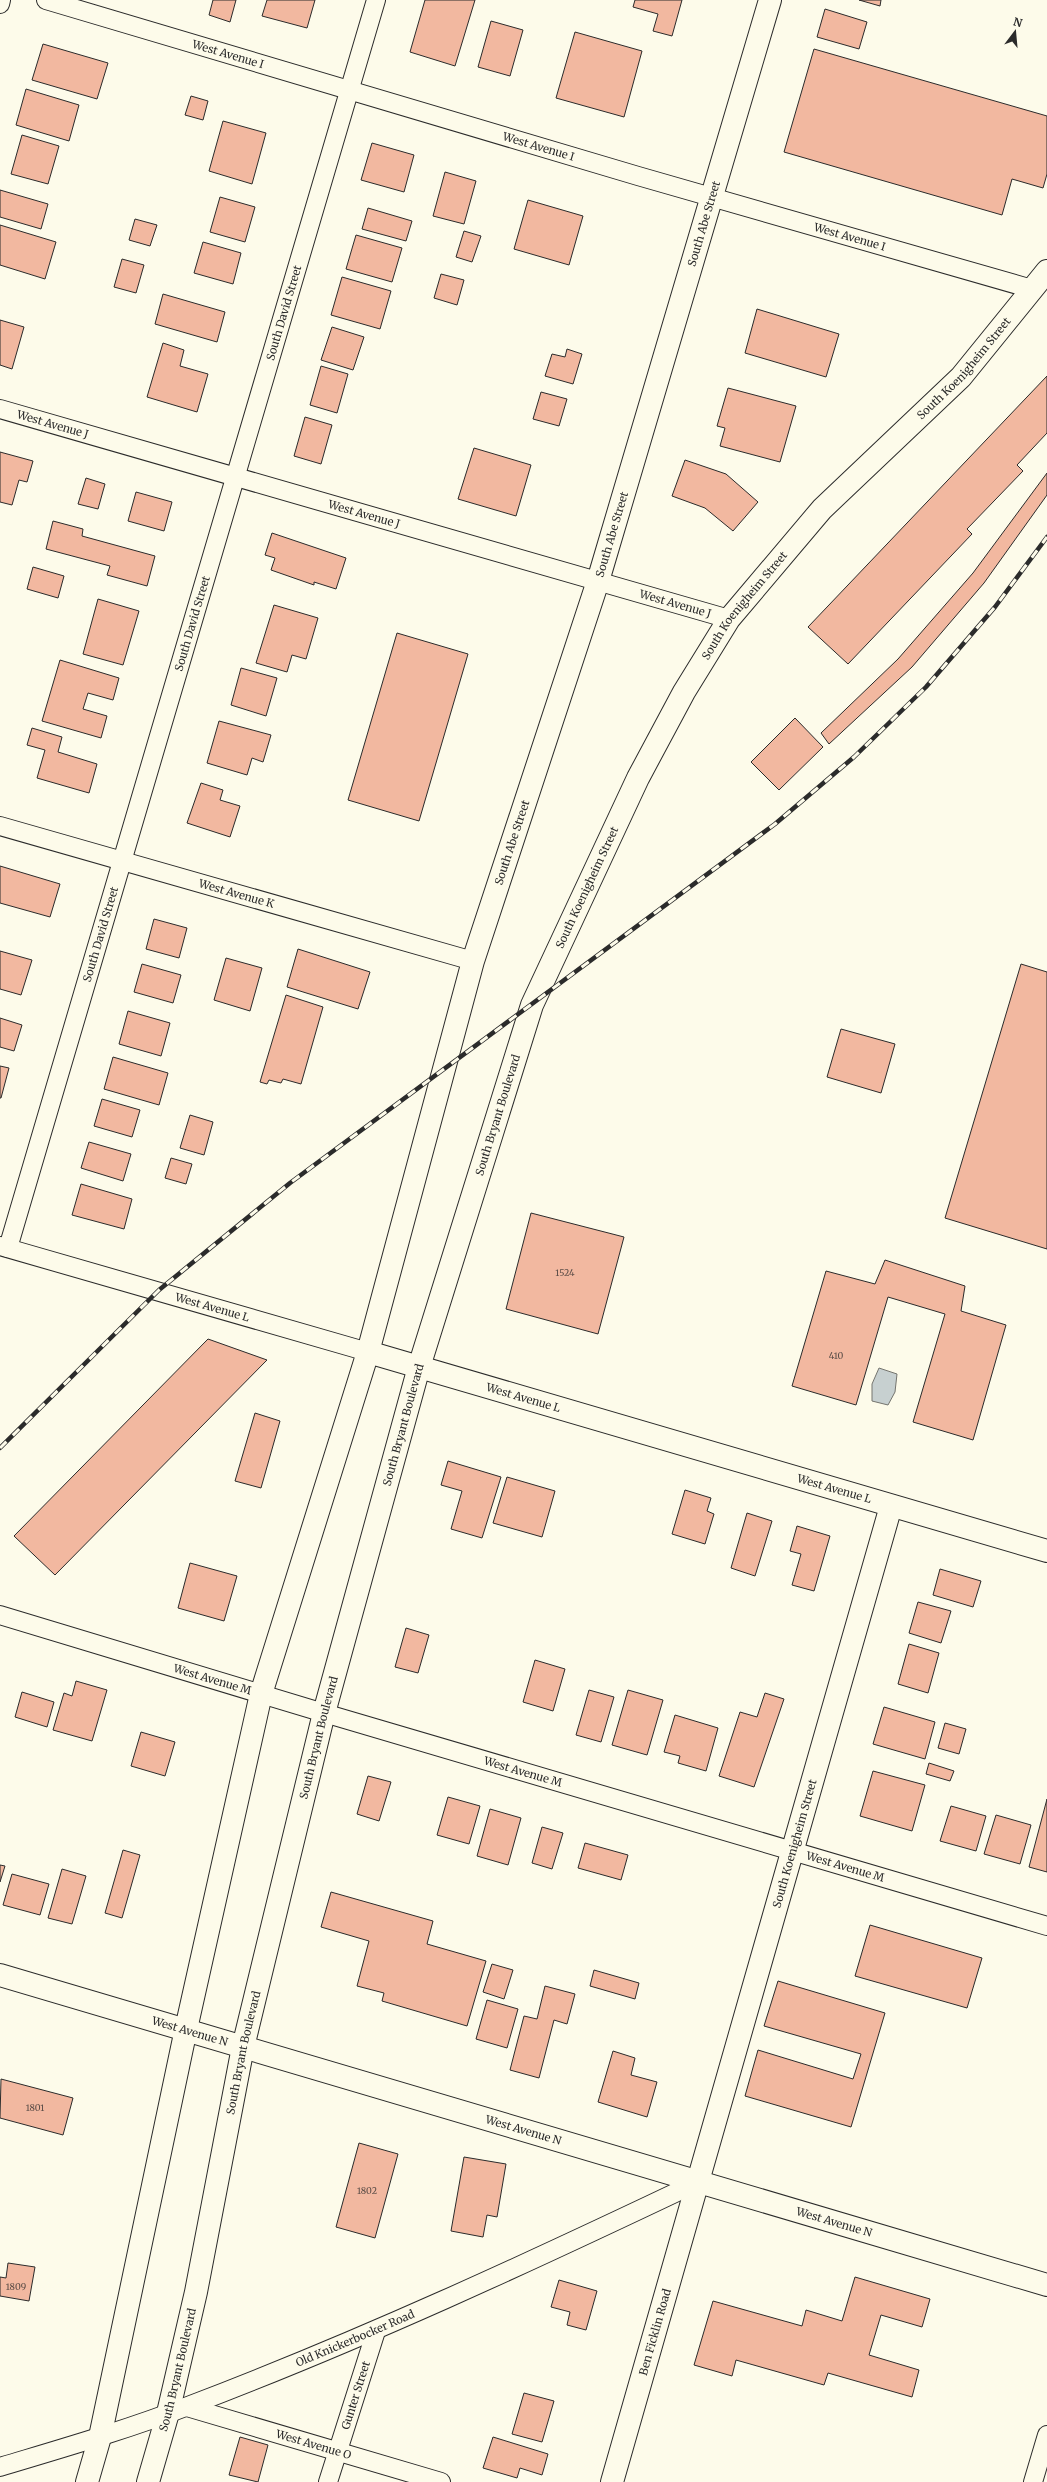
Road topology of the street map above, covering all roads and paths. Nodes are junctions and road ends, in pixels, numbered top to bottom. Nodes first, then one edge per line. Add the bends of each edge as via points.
1 (1, 0) edge
2 (46, 0) edge
3 (376, 0) edge
4 (770, 0) edge
5 (0, 4) edge
6 (349, 91) junction
7 (711, 197) junction
8 (1047, 270) edge
9 (1032, 289) junction
10 (0, 409) edge
11 (236, 477) junction
12 (598, 581) junction
13 (729, 618) junction
14 (0, 826) edge
15 (122, 861) junction
16 (473, 961) junction
17 (532, 1004) joint
18 (4, 1247) edge
19 (368, 1352) junction
20 (419, 1367) junction
21 (891, 1506) junction
22 (1047, 1551) edge
23 (0, 1615) edge
24 (261, 1694) junction
25 (324, 1713) junction
26 (793, 1852) junction
27 (1047, 1926) edge
28 (0, 1975) edge
29 (186, 2029) junction
30 (243, 2047) junction
31 (698, 2182) junction
32 (1047, 2285) edge
33 (376, 2331) junction
34 (177, 2410) junction
35 (1047, 2435) edge
36 (100, 2437) junction
37 (338, 2452) junction
38 (0, 2467) edge
39 (87, 2482) edge
40 (148, 2482) edge
41 (328, 2482) edge
42 (441, 2482) edge
43 (612, 2482) edge
44 (1033, 2482) edge

1 - 5 street
2 - 6 street, West Avenue I
3 - 6 street, South David Street
4 - 7 main road, South Abe Street
6 - 7 street, West Avenue I
6 - 11 street, South David Street
7 - 9 street, West Avenue I
7 - 12 main road, South Abe Street
8 - 9 main road, South Koenigheim Street
9 - 13 main road, South Koenigheim Street via 961,377 822,509
10 - 11 street, West Avenue J
11 - 12 street, West Avenue J
11 - 15 street, South David Street
12 - 13 street, West Avenue J
12 - 16 main road, South Abe Street
13 - 17 main road, South Koenigheim Street via 684,692 638,778
14 - 15 street, West Avenue K
15 - 16 street, West Avenue K
15 - 18 street, South David Street
16 - 19 main road, South Abe Street
17 - 20 main road, South Bryant Boulevard
18 - 19 street, West Avenue L
19 - 20 main road, West Avenue L
19 - 24 main road
20 - 21 main road, West Avenue L
20 - 25 main road, South Bryant Boulevard
21 - 22 main road, West Avenue L
21 - 26 main road, South Koenigheim Street
23 - 24 street, West Avenue M
24 - 25 street, West Avenue M
24 - 29 main road
25 - 26 street, West Avenue M
25 - 30 main road, South Bryant Boulevard
26 - 27 street, West Avenue M
26 - 31 main road, South Koenigheim Street
28 - 29 main road, West Avenue N
29 - 30 main road, West Avenue N
29 - 36 main road
30 - 31 main road, West Avenue N
30 - 34 main road, South Bryant Boulevard via 196,2292
31 - 32 main road, West Avenue N
31 - 33 street, Old Knickerbocker Road via 519,2268
31 - 43 main road, Ben Ficklin Road
33 - 34 street, Old Knickerbocker Road
33 - 37 street, Gunter Street
34 - 36 street, Old Knickerbocker Road
34 - 37 street, West Avenue O
34 - 40 main road, South Bryant Boulevard
35 - 44 street
36 - 38 street, Old Knickerbocker Road
36 - 39 main road
37 - 41 street, Gunter Street
37 - 42 street, West Avenue O

